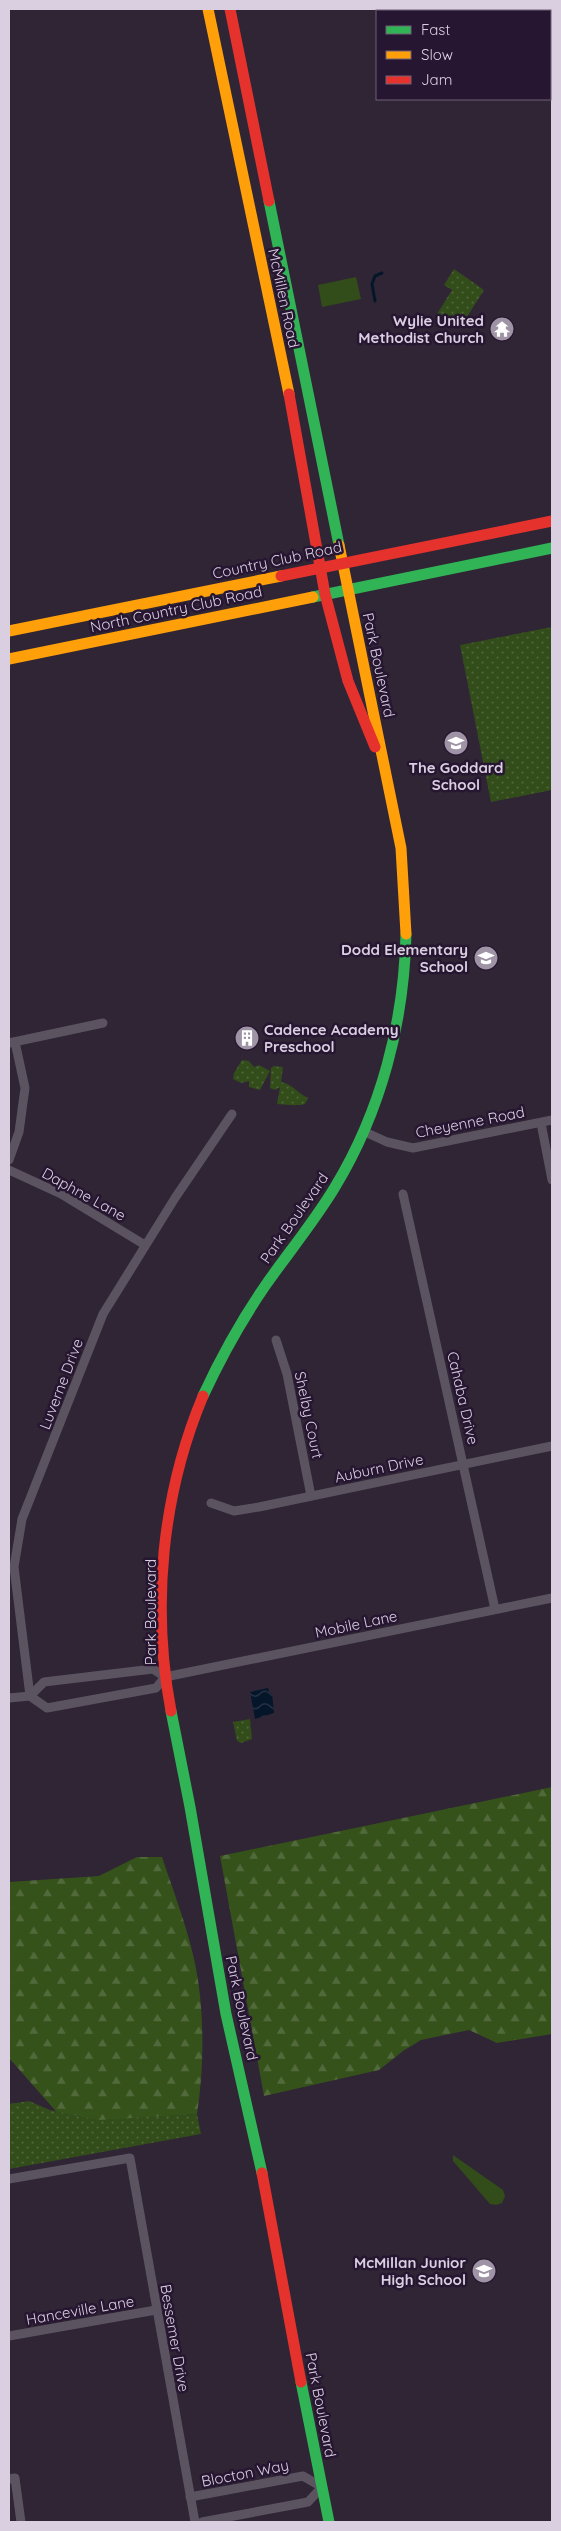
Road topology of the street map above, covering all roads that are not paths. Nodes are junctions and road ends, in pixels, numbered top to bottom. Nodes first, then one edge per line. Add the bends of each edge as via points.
1 (208, 9) edge
2 (230, 9) edge
3 (552, 521) edge
4 (552, 548) edge
5 (344, 562) junction
6 (319, 567) junction
7 (348, 589) junction
8 (325, 594) junction
9 (9, 631) edge
10 (9, 659) edge
11 (386, 775) junction
12 (103, 1023) dead end
13 (12, 1043) edge
14 (232, 1114) dead end
15 (552, 1120) edge
16 (541, 1123) junction
17 (365, 1132) junction
18 (9, 1160) edge
19 (9, 1170) edge
20 (552, 1180) edge
21 (403, 1194) dead end
22 (145, 1245) junction
23 (276, 1340) dead end
24 (552, 1446) edge
25 (464, 1464) junction
26 (311, 1496) junction
27 (211, 1503) dead end
28 (552, 1598) edge
29 (495, 1609) junction
30 (165, 1677) junction
31 (30, 1696) junction
32 (9, 1698) edge
33 (9, 2179) edge
34 (156, 2310) junction
35 (9, 2336) edge
36 (12, 2479) edge
37 (322, 2487) junction
38 (190, 2498) junction
39 (21, 2522) edge
40 (195, 2522) edge
41 (202, 2522) edge
42 (329, 2522) edge

1 - 6 main road, McMillen Road via 299,441
2 - 5 main road, McMillen Road
3 - 5 main road, Country Club Road
4 - 7 main road
5 - 6 main road, Country Club Road
5 - 7 main road, Park Boulevard
6 - 8 main road, McMillen Road
6 - 9 main road, Country Club Road
7 - 8 main road, North Country Club Road
7 - 11 main road, Park Boulevard
8 - 10 main road, North Country Club Road
8 - 11 main road, Park Boulevard via 348,681
11 - 17 main road, Park Boulevard via 403,860 405,971 399,1018 388,1064
12 - 13 street
13 - 18 street via 25,1088 18,1132
14 - 22 street, Luverne Drive
15 - 16 street, Cheyenne Road
16 - 17 street, Cheyenne Road via 413,1148 387,1142
16 - 20 street
17 - 30 main road, Park Boulevard via 324,1205 235,1332 196,1414 178,1472 168,1526 162,1602
19 - 22 street, Daphne Lane via 62,1194
21 - 25 street, Cahaba Drive
22 - 31 street, Luverne Drive via 103,1314 22,1519 14,1566
23 - 26 street, Shelby Court via 287,1374
24 - 25 street, Auburn Drive
25 - 26 street, Auburn Drive
25 - 29 street, Cahaba Drive
26 - 27 street, Auburn Drive via 234,1511
28 - 29 street, Mobile Lane
29 - 30 street, Mobile Lane
30 - 31 street via 153,1669 44,1682
30 - 31 street via 156,1688 47,1708
30 - 37 main road, Park Boulevard via 227,2018 255,2136
31 - 32 street
33 - 34 street, Bessemer Drive via 130,2158
34 - 35 street, Hanceville Lane
34 - 38 street, Bessemer Drive
36 - 39 street
37 - 38 street, Blocton Way via 303,2476
37 - 41 street via 308,2502
37 - 42 main road, Park Boulevard
38 - 40 street, Bessemer Drive

